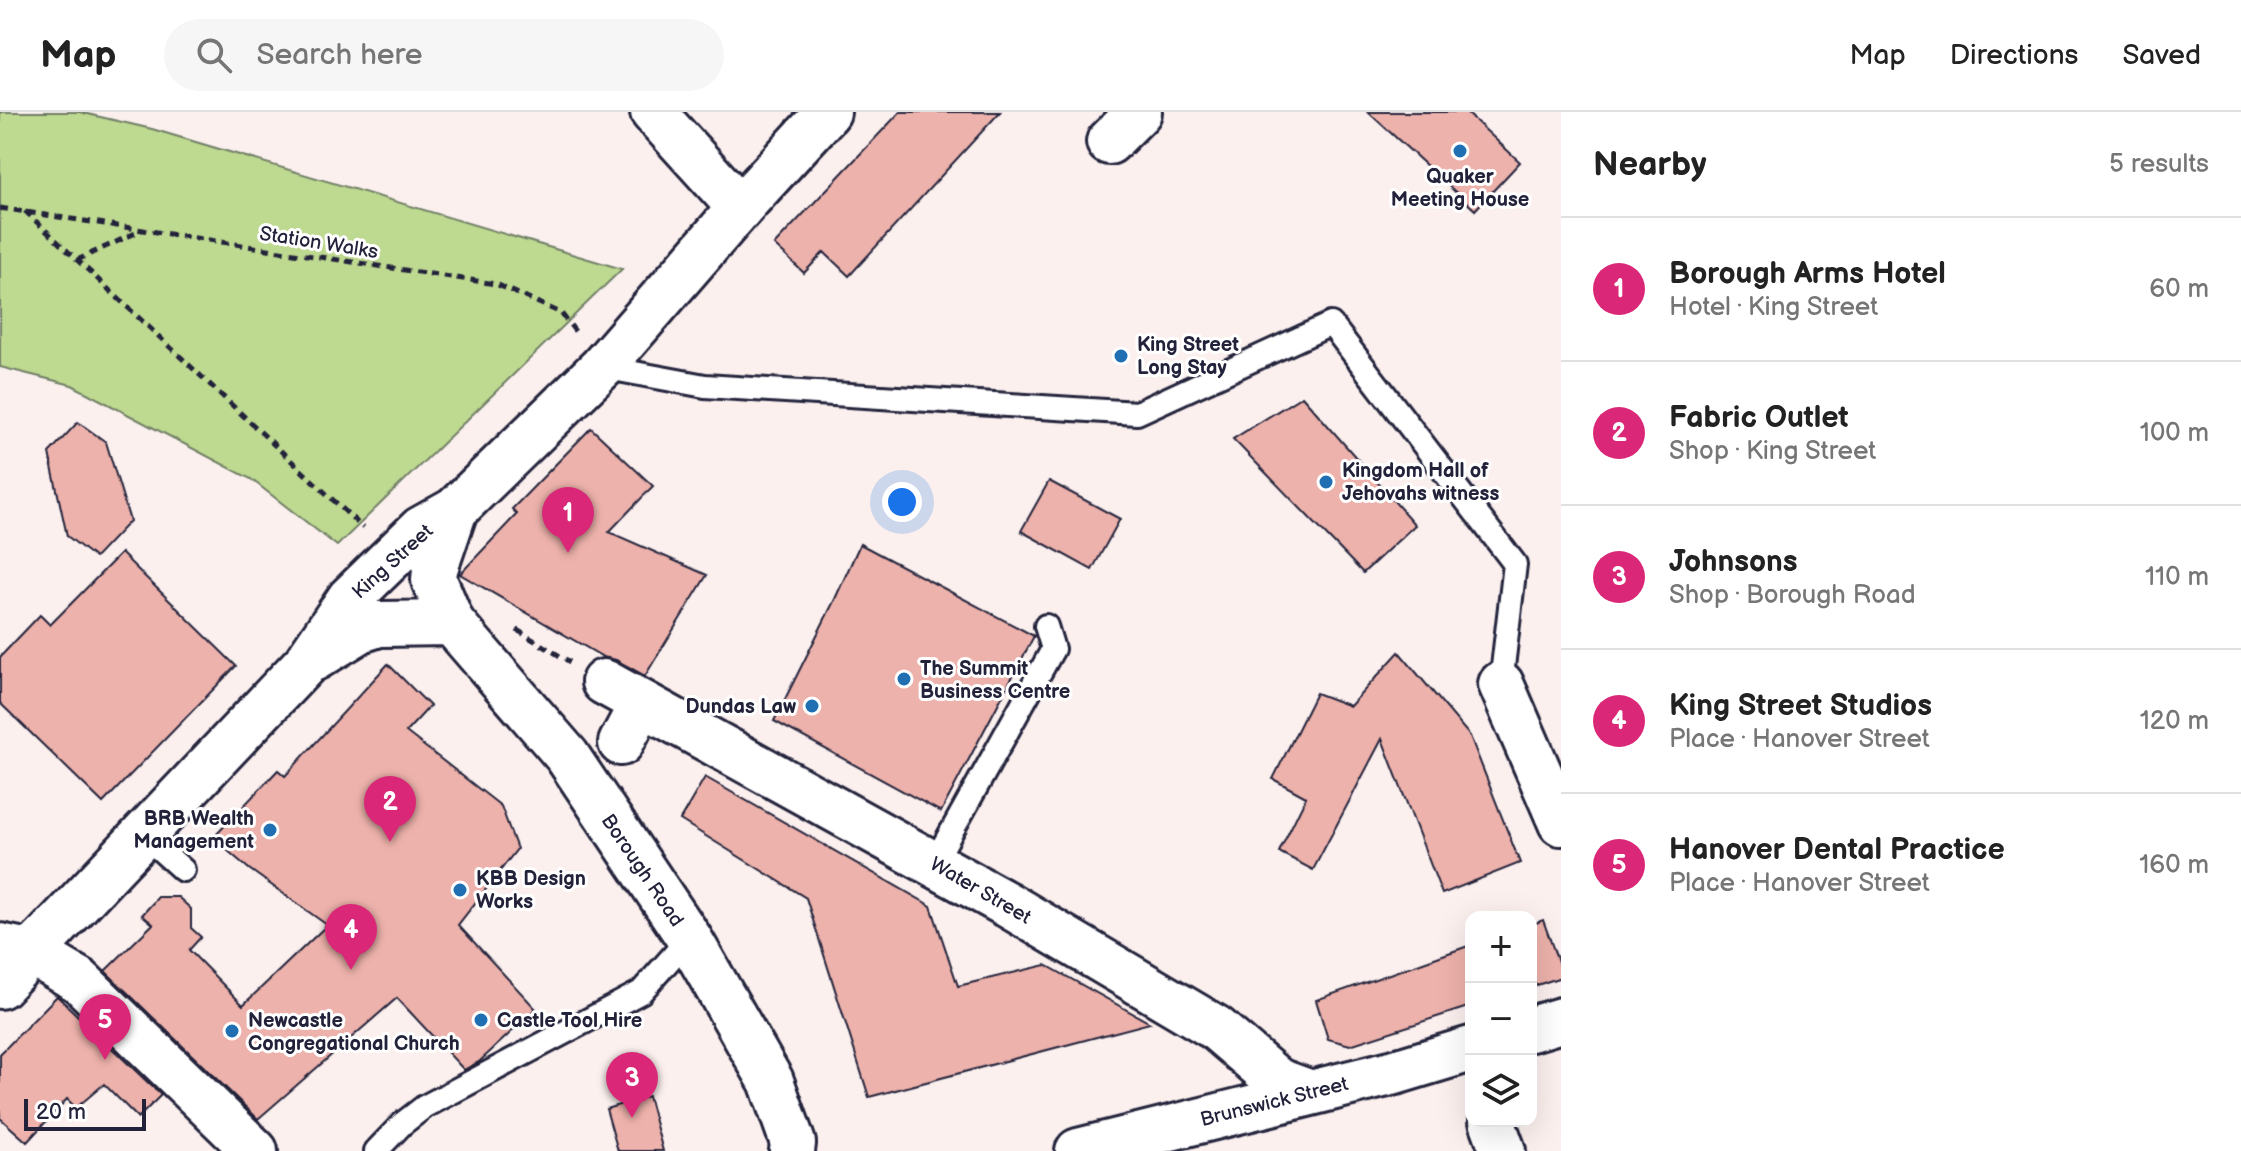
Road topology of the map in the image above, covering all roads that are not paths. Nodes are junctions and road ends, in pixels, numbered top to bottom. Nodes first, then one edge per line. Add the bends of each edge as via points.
1 (653, 112) edge
2 (828, 112) edge
3 (740, 208) junction
4 (602, 367) junction
5 (455, 510) junction
6 (452, 623) junction
7 (1046, 626) dead end
8 (305, 664) junction
9 (604, 682) dead end
10 (1501, 684) joint
11 (642, 703) junction
12 (621, 743) dead end
13 (1561, 823) edge
14 (144, 835) junction
15 (934, 863) junction
16 (183, 870) dead end
17 (689, 938) junction
18 (16, 950) edge
19 (0, 986) edge
20 (1561, 1020) edge
21 (1537, 1027) edge
22 (1465, 1053) edge
23 (1308, 1092) junction
24 (1494, 1127) edge
25 (795, 1148) edge
26 (255, 1151) edge
27 (376, 1151) edge
28 (1078, 1151) edge
29 (1503, 1151) edge

1 - 3 main road
2 - 3 main road, King Street
3 - 4 main road, King Street
4 - 5 main road, King Street
4 - 10 lane via 705,386 1137,413 1331,324 1515,564
5 - 6 main road, Borough Road via 434,580
5 - 8 main road, King Street via 421,529 350,598
6 - 8 main road via 379,624
6 - 17 main road, Borough Road via 567,756
7 - 15 lane via 1053,649
8 - 14 main road, King Street
9 - 11 main road, Water Street
10 - 13 main road
11 - 12 main road
11 - 15 main road, Water Street
14 - 16 lane
14 - 18 main road, King Street
15 - 23 main road, Water Street via 1216,1028 1278,1081
17 - 25 main road, Borough Road via 771,1081
17 - 27 lane via 641,992 424,1107
18 - 19 main road, King Street
18 - 26 main road via 80,981
20 - 21 main road
22 - 23 main road, Brunswick Street
23 - 28 main road, Brunswick Street
24 - 29 main road

